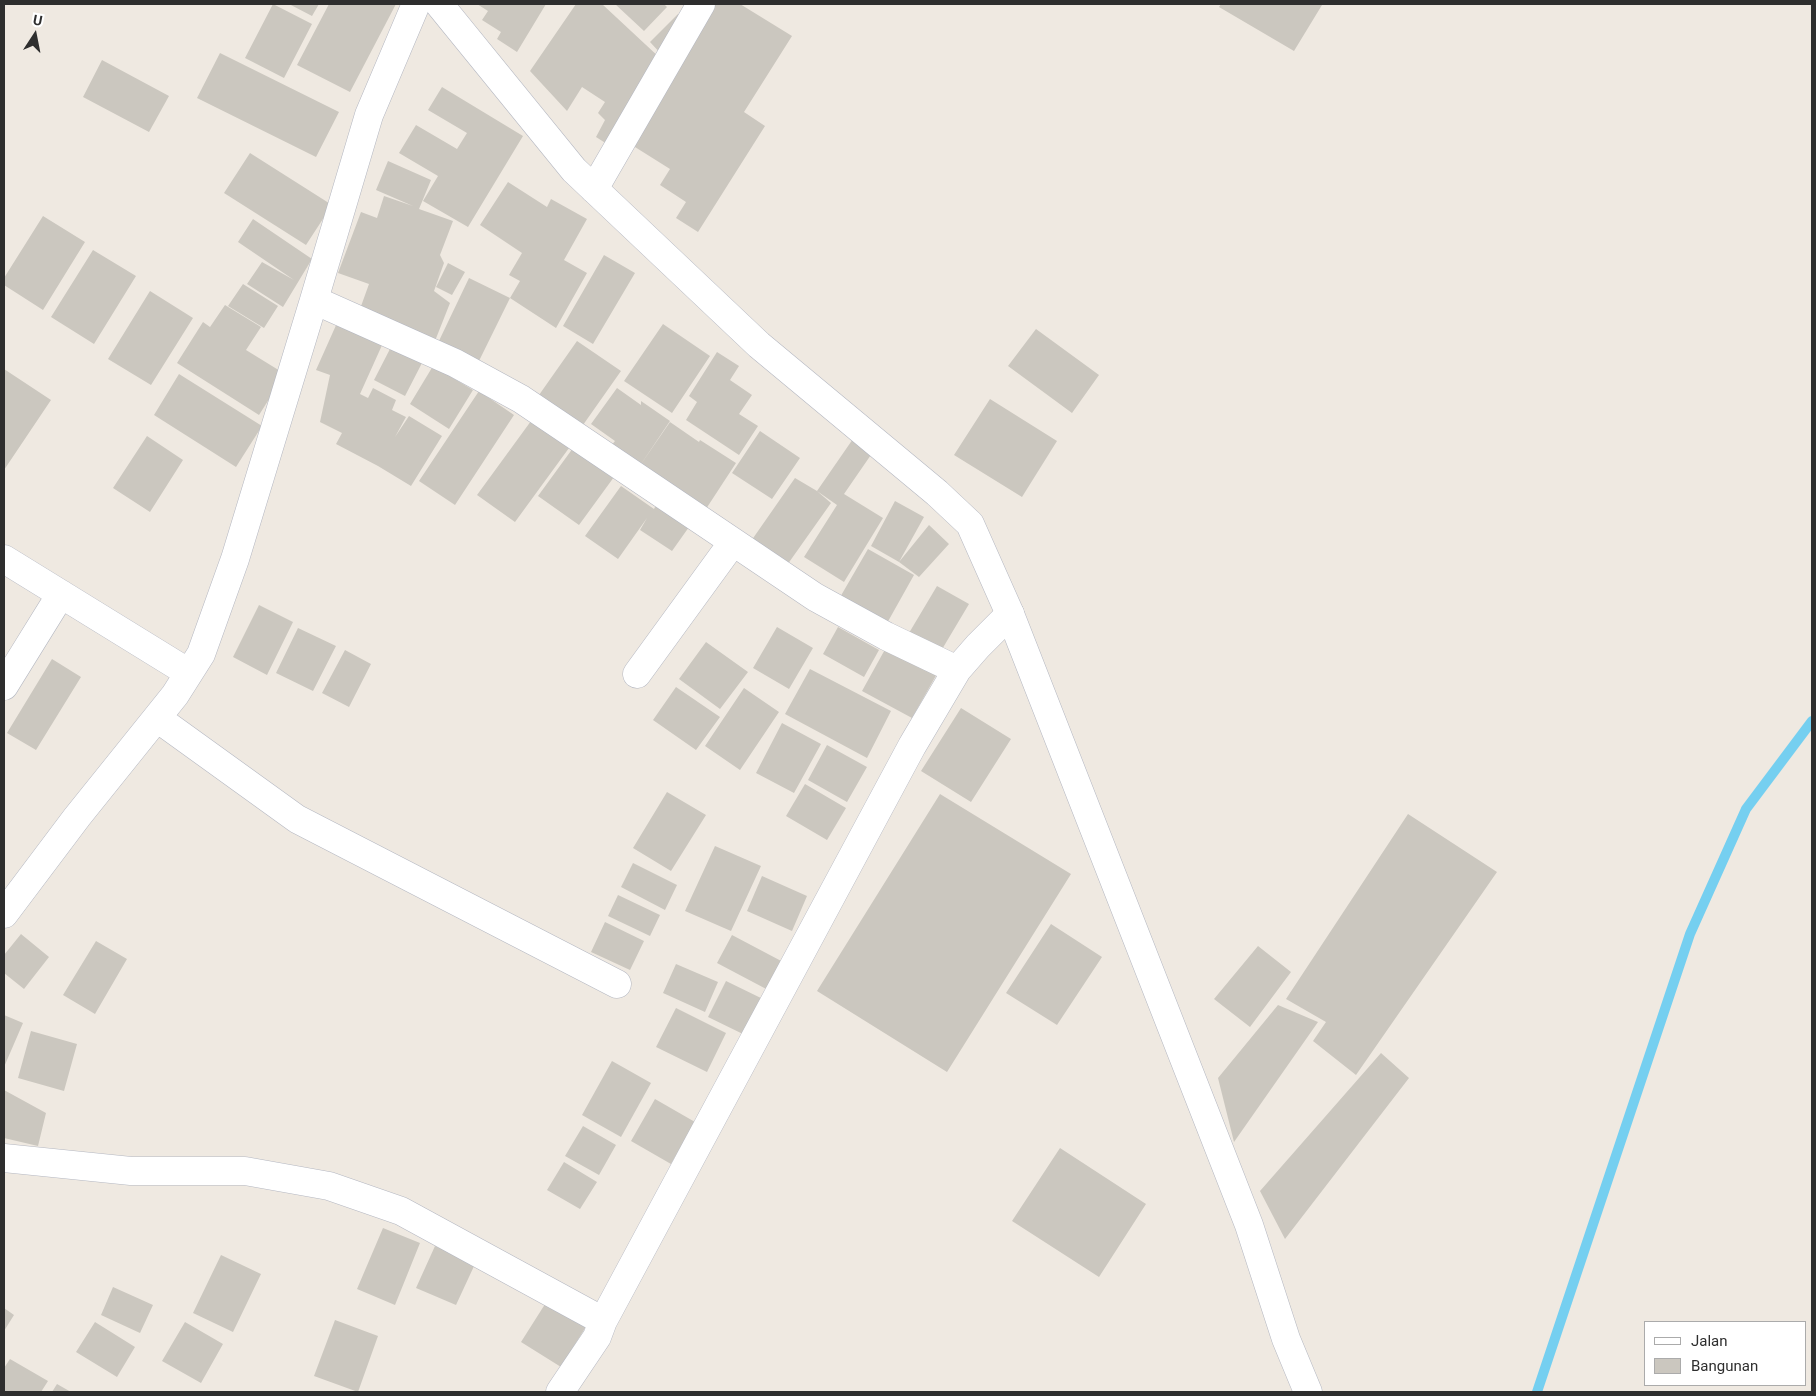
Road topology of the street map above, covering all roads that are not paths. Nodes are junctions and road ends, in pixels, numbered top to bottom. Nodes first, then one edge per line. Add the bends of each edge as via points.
1 (416, 4) edge
2 (440, 4) edge
3 (701, 4) edge
4 (594, 189) junction
5 (314, 300) junction
6 (733, 542) junction
7 (4, 558) edge
8 (61, 594) junction
9 (1010, 614) junction
10 (957, 670) junction
11 (189, 673) junction
12 (637, 674) dead end
13 (4, 686) edge
14 (157, 718) junction
15 (4, 914) edge
16 (617, 984) dead end
17 (4, 1158) edge
18 (603, 1321) junction
19 (560, 1392) edge
20 (1308, 1392) edge

1 - 5 street via 369,115
2 - 4 street via 574,170
3 - 4 street
4 - 9 street via 759,345 970,524
5 - 6 street via 455,363 521,399
5 - 11 street via 234,559 201,654
6 - 10 street via 815,598
6 - 12 street
7 - 8 street
8 - 11 street
8 - 13 street
9 - 10 street
9 - 20 street via 1249,1225 1286,1339
10 - 18 street via 912,746
11 - 14 street
14 - 15 street
14 - 16 street via 297,818
17 - 18 street via 131,1171 245,1171 329,1186 401,1211
18 - 19 street via 597,1337

